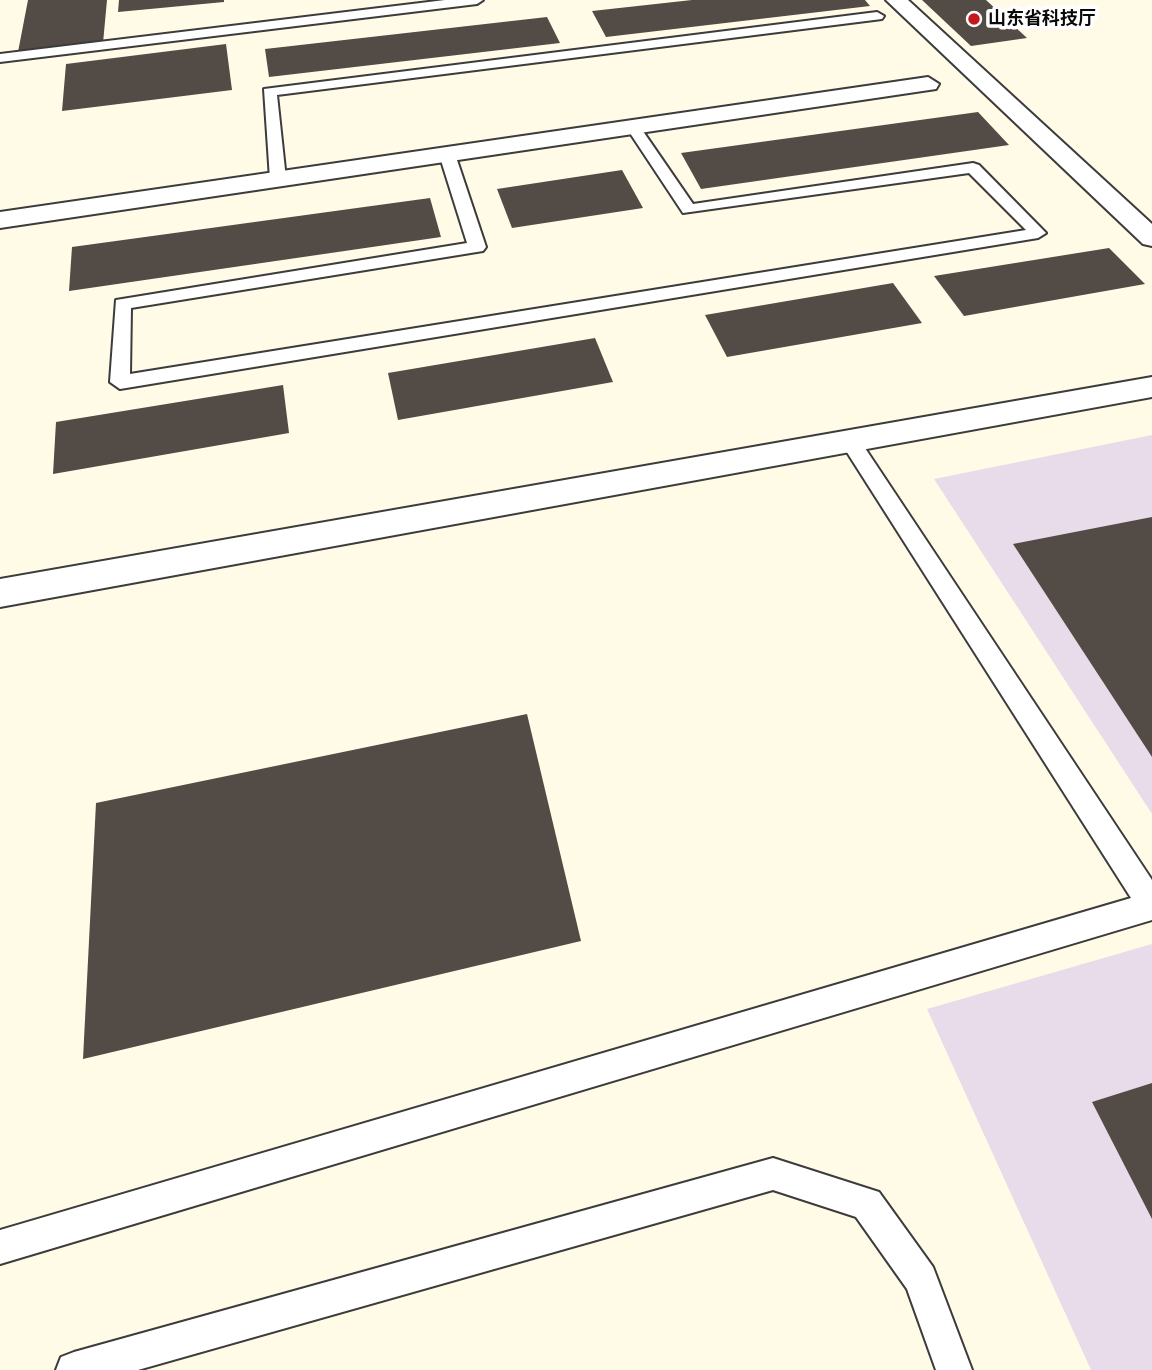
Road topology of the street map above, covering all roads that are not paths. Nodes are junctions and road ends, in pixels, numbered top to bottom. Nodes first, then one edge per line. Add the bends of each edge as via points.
1 (477, 0) edge
2 (895, 0) edge
3 (877, 16) dead end
4 (0, 58) edge
5 (928, 84) dead end
6 (633, 127) junction
7 (447, 154) junction
8 (278, 179) junction
9 (0, 220) edge
10 (1152, 238) edge
11 (1152, 387) edge
12 (850, 441) junction
13 (0, 593) edge
14 (1152, 905) edge
15 (0, 1247) edge
16 (74, 1370) edge
17 (954, 1370) edge

1 - 4 lane
2 - 10 street
3 - 8 lane via 269,92
5 - 6 street
6 - 7 street
6 - 7 lane via 689,210 974,168 1038,233 120,382 122,304 477,247
7 - 8 street
8 - 9 street
11 - 12 street
12 - 13 street
12 - 14 lane
14 - 15 lane
16 - 17 lane via 773,1174 867,1204 921,1279

